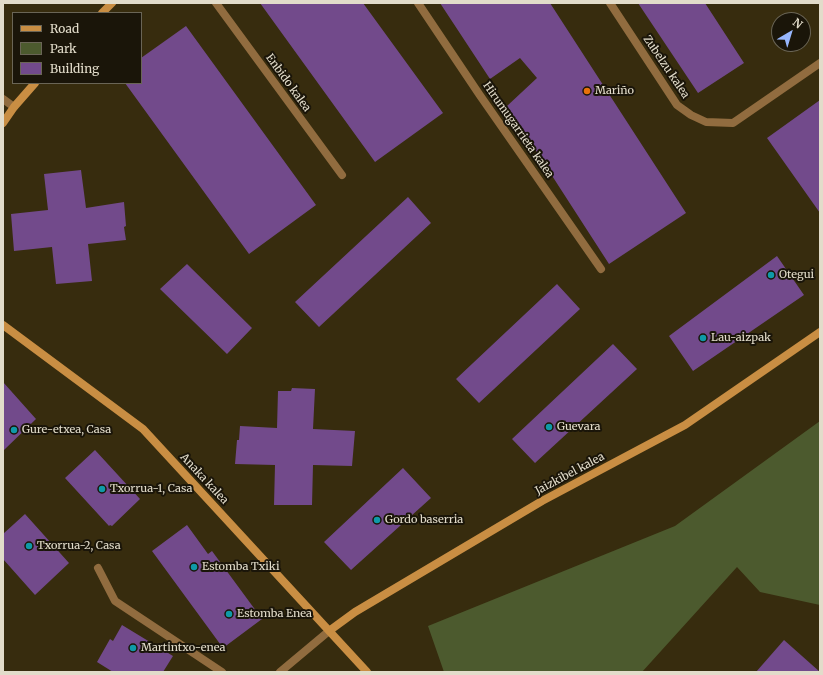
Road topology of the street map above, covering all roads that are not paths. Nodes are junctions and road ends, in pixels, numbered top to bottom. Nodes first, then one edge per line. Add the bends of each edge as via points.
1 (112, 3) edge
2 (216, 3) edge
3 (418, 3) edge
4 (610, 3) edge
5 (103, 12) edge
6 (820, 63) edge
7 (34, 84) edge
8 (3, 99) edge
9 (14, 107) junction
10 (3, 123) edge
11 (342, 176) dead end
12 (601, 269) dead end
13 (3, 325) edge
14 (820, 332) edge
15 (98, 568) dead end
16 (329, 631) junction
17 (222, 672) edge
18 (280, 672) edge
19 (367, 672) edge

1 - 5 street
2 - 11 street, Enbido kalea
3 - 12 street, Hirumugarrieta kalea
4 - 6 street, Zubelzu kalea via 677,105 706,122 733,123
7 - 9 street
8 - 9 street
9 - 10 street
13 - 16 street, Anaka kalea via 143,429
14 - 16 street, Jaizkibel kalea via 685,425 542,501 356,612
15 - 17 street via 115,602
16 - 18 street
16 - 19 street, Anaka kalea

